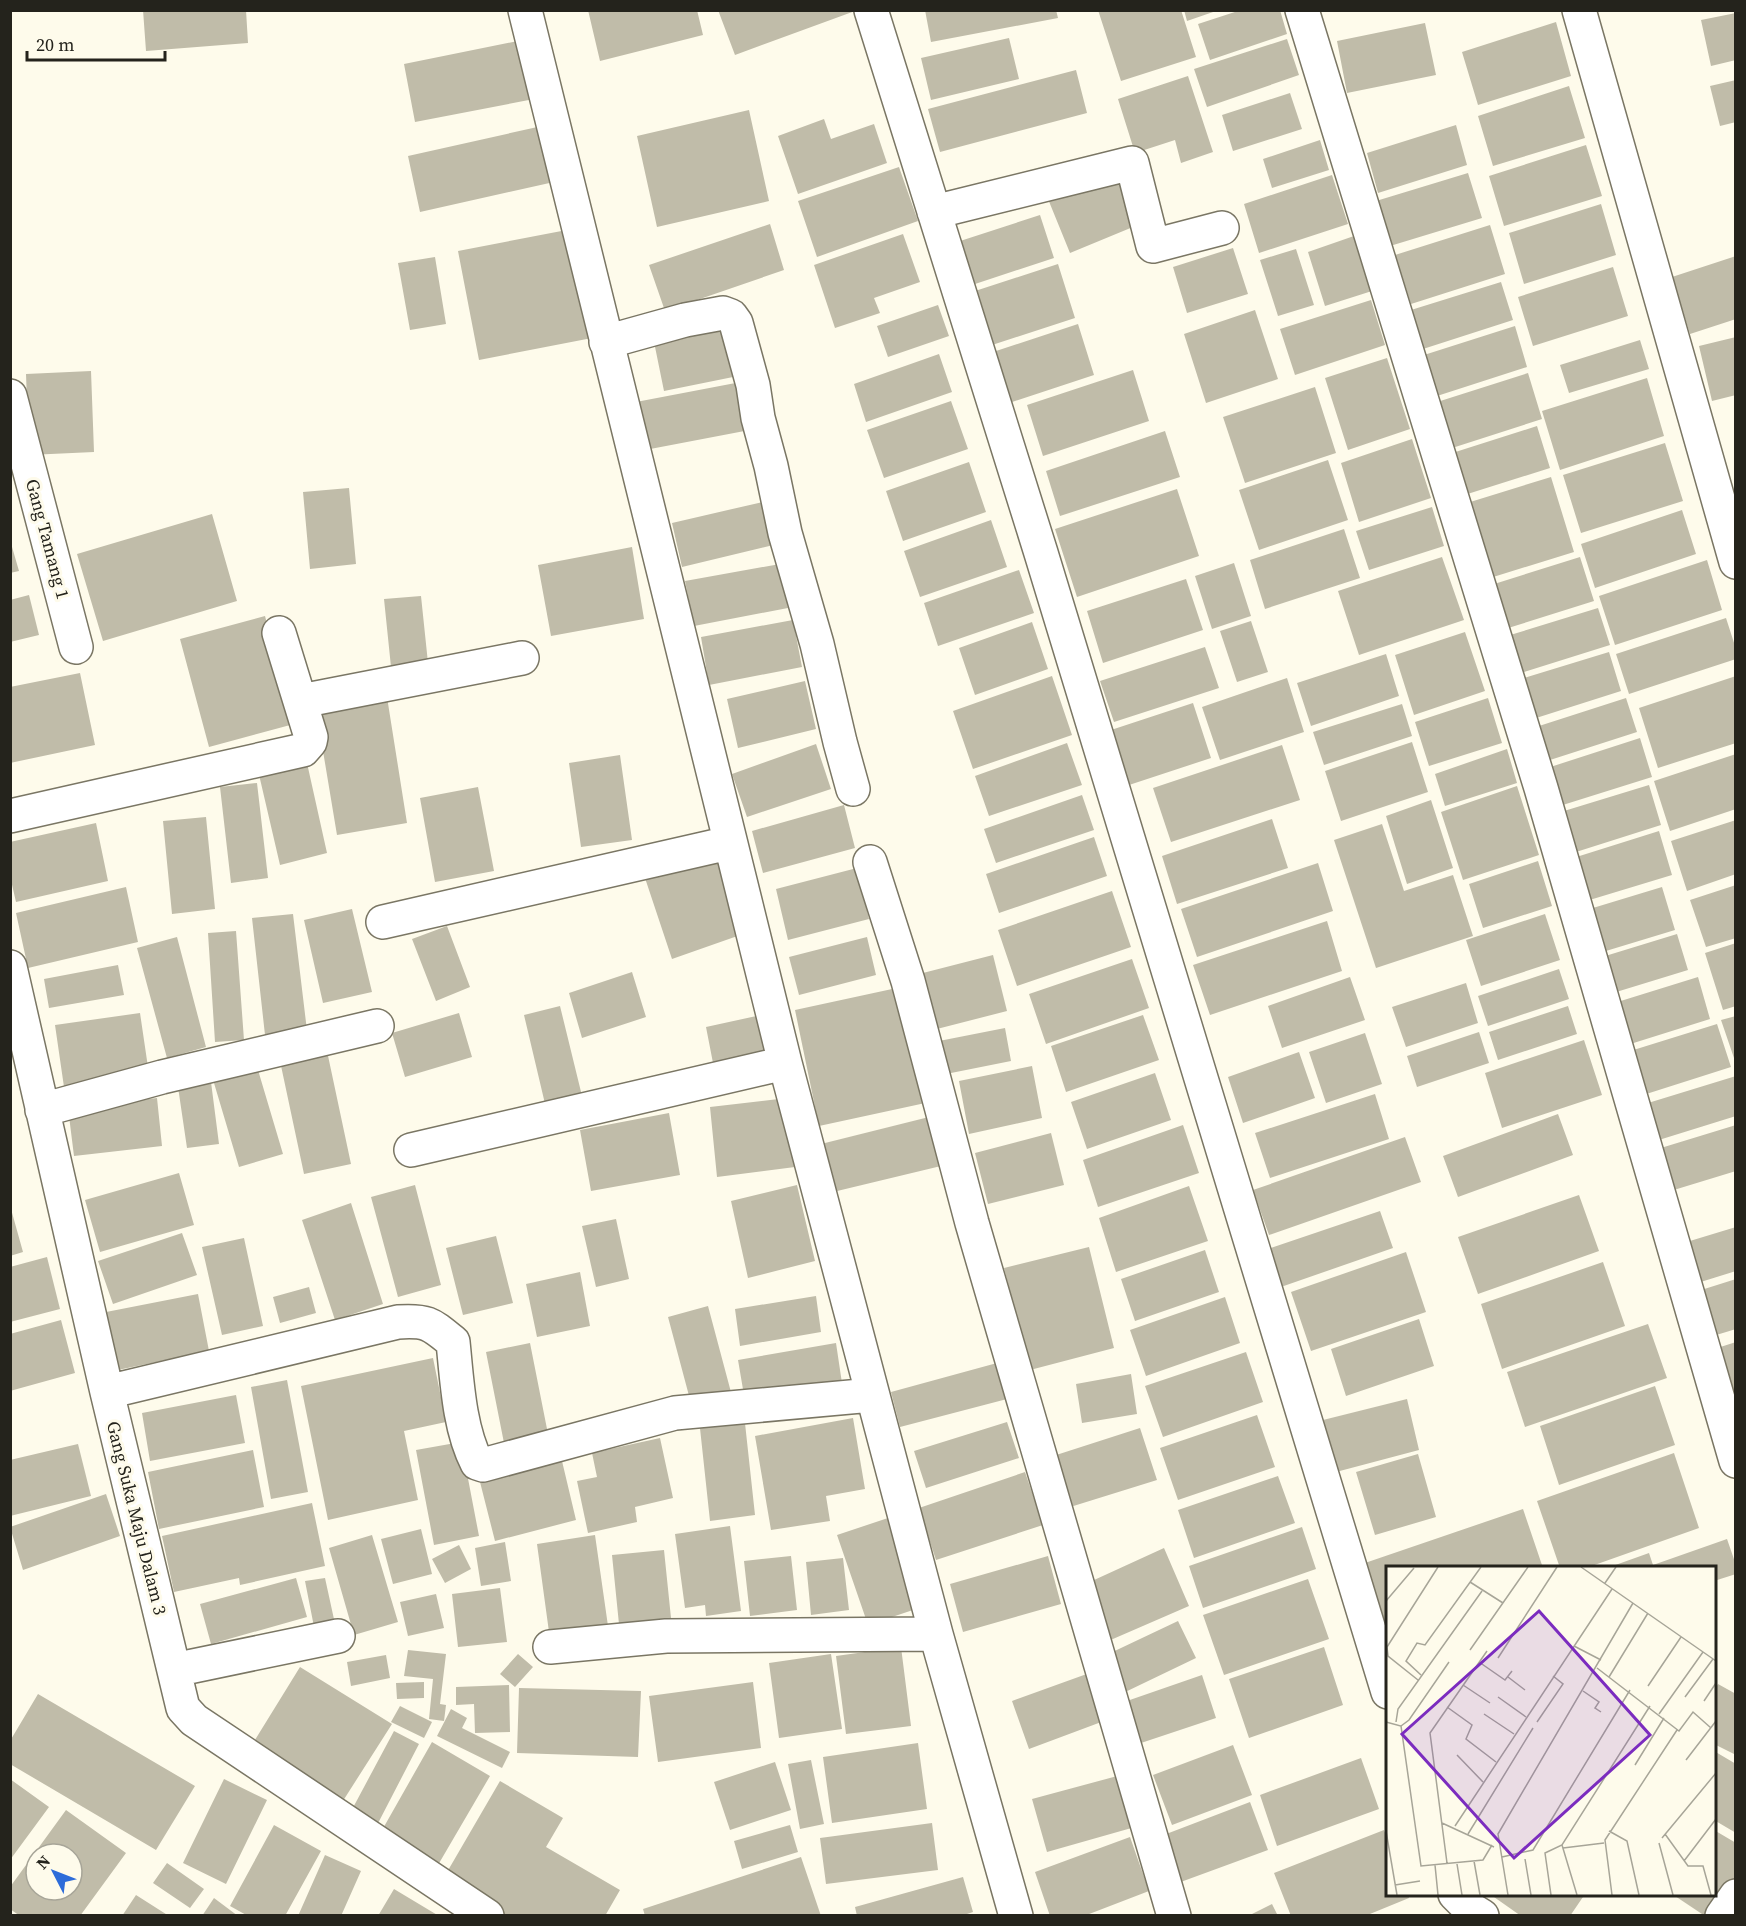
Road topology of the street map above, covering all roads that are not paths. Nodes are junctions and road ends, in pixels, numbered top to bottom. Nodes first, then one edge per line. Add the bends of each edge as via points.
1 (525, 10) edge
2 (871, 10) edge
3 (1302, 10) edge
4 (1579, 10) edge
5 (934, 212) junction
6 (1222, 228) dead end
7 (606, 342) junction
8 (10, 396) edge
9 (1736, 562) edge
10 (279, 633) dead end
11 (76, 647) dead end
12 (522, 658) dead end
13 (301, 701) junction
14 (853, 789) dead end
15 (10, 816) edge
16 (729, 843) junction
17 (870, 862) dead end
18 (383, 922) dead end
19 (10, 967) edge
20 (377, 1026) dead end
21 (785, 1063) junction
22 (42, 1110) junction
23 (411, 1150) dead end
24 (107, 1392) junction
25 (872, 1395) junction
26 (1736, 1461) edge
27 (936, 1634) junction
28 (339, 1636) dead end
29 (549, 1647) dead end
30 (174, 1670) junction
31 (1386, 1685) edge
32 (1457, 1896) edge
33 (1736, 1896) edge
34 (487, 1916) edge
35 (1016, 1916) edge
36 (1174, 1916) edge
37 (1482, 1916) edge
38 (1722, 1916) edge

1 - 7 street
2 - 5 street
3 - 26 street via 1541,788
4 - 9 street
5 - 6 street via 1132,163 1153,246
5 - 31 street
7 - 14 street via 723,313 736,323 785,533
7 - 16 street
8 - 11 street, Gang Tamang 1
10 - 13 street
12 - 13 street
13 - 15 street via 311,737 303,750
16 - 18 street
16 - 21 street
17 - 36 street via 908,981 972,1223
19 - 22 street, Gang Suka Maju Dalam 3
20 - 22 street
21 - 23 street
21 - 25 street
22 - 24 street, Gang Suka Maju Dalam 3
24 - 25 street via 419,1320 453,1342 463,1421 474,1457 483,1466 675,1413
24 - 30 street, Gang Suka Maju Dalam 3
25 - 27 street
27 - 29 street via 666,1636
27 - 35 street
28 - 30 street
30 - 34 street, Gang Suka Maju Dalam 3 via 183,1708 194,1720
32 - 37 street
33 - 38 street

